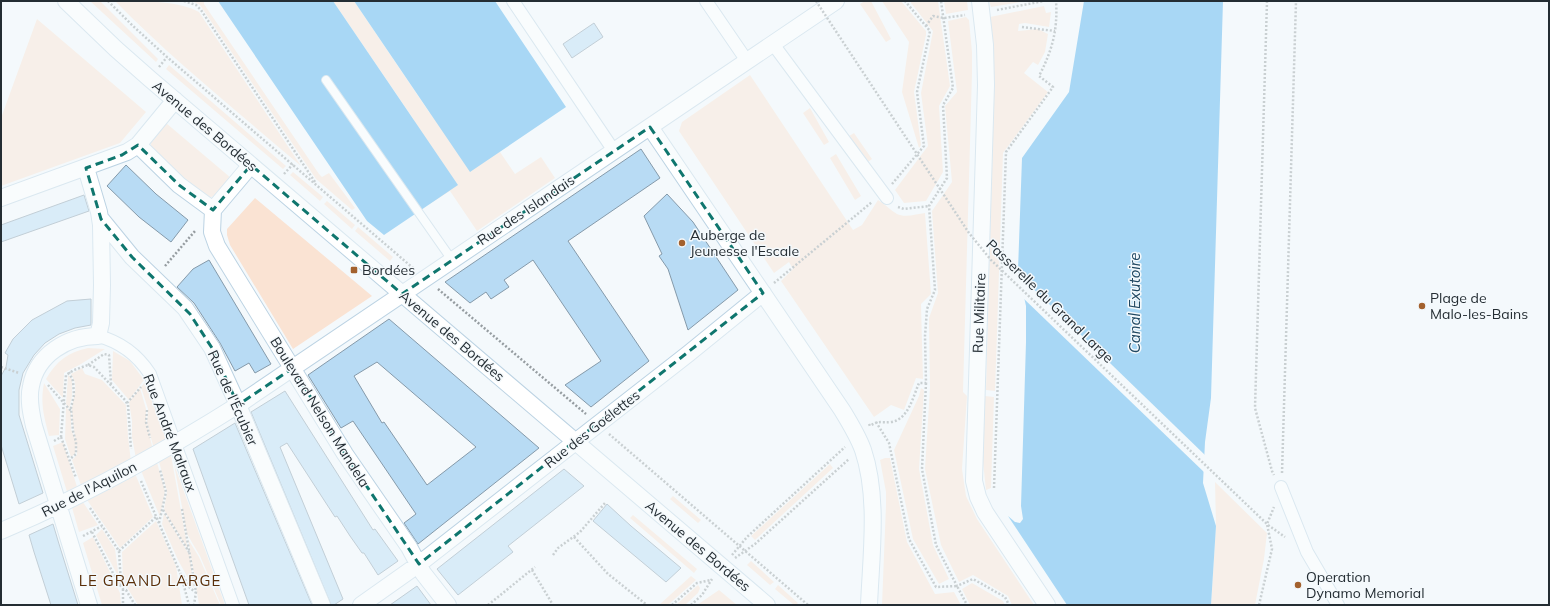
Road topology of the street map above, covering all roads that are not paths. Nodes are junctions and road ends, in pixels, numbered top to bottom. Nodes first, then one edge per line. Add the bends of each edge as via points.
1 (66, 1) edge
2 (513, 1) edge
3 (706, 1) edge
4 (836, 1) edge
5 (981, 7) edge
6 (773, 44) junction
7 (747, 61) junction
8 (326, 80) dead end
9 (175, 100) junction
10 (650, 127) junction
11 (138, 145) junction
12 (614, 151) junction
13 (251, 165) junction
14 (86, 168) junction
15 (884, 196) road end
16 (1, 198) edge
17 (212, 210) junction
18 (101, 218) junction
19 (452, 260) junction
20 (763, 293) junction
21 (402, 294) junction
22 (98, 336) junction
23 (293, 368) junction
24 (238, 405) junction
25 (575, 442) junction
26 (176, 443) junction
27 (1281, 487) road end
28 (58, 506) junction
29 (1, 531) edge
30 (419, 564) junction
31 (89, 605) edge
32 (233, 605) edge
33 (322, 605) edge
34 (361, 605) edge
35 (448, 605) edge
36 (767, 605) edge
37 (869, 605) edge
38 (1047, 605) edge
39 (1338, 605) edge

1 - 9 street, Avenue des Bordées
2 - 12 street
3 - 7 street
4 - 6 street, Rue des Islandais
5 - 38 street, Rue Militaire via 986,85 974,481 985,512
6 - 7 street, Rue des Islandais
6 - 15 street
7 - 10 street, Rue des Islandais
8 - 19 lane
9 - 11 street
9 - 13 street, Avenue des Bordées
10 - 12 street, Rue des Islandais
10 - 20 street
11 - 14 street via 122,155
11 - 17 street via 179,185
12 - 19 street, Rue des Islandais
13 - 17 street
13 - 21 street, Avenue des Bordées
14 - 16 street
14 - 18 street
17 - 23 street, Boulevard Nelson Mandela via 214,240
18 - 22 street via 102,285
18 - 24 street, Rue de l'Écubier via 132,257 175,297 195,321 212,348
19 - 21 street, Rue des Islandais
20 - 25 street, Rue des Goélettes
20 - 37 street via 848,420 863,451 872,492
21 - 23 street, Rue des Islandais
21 - 25 street, Avenue des Bordées
22 - 26 street, Rue André Malraux via 123,346 144,364 154,383
22 - 28 street, Rue André Malraux via 82,337 63,344 47,357 30,386 32,416
23 - 24 street, Rue de l'Aquilon
23 - 30 street, Boulevard Nelson Mandela via 345,454
24 - 26 street, Rue de l'Aquilon
24 - 33 street, Rue de l'Écubier
25 - 30 street, Rue des Goélettes
25 - 36 street, Avenue des Bordées
26 - 28 street, Rue de l'Aquilon
26 - 32 street, Rue André Malraux
27 - 39 street via 1307,552
28 - 29 street, Rue de l'Aquilon
28 - 31 street, Rue André Malraux
30 - 34 street, Rue des Goélettes
30 - 35 street, Boulevard Nelson Mandela

